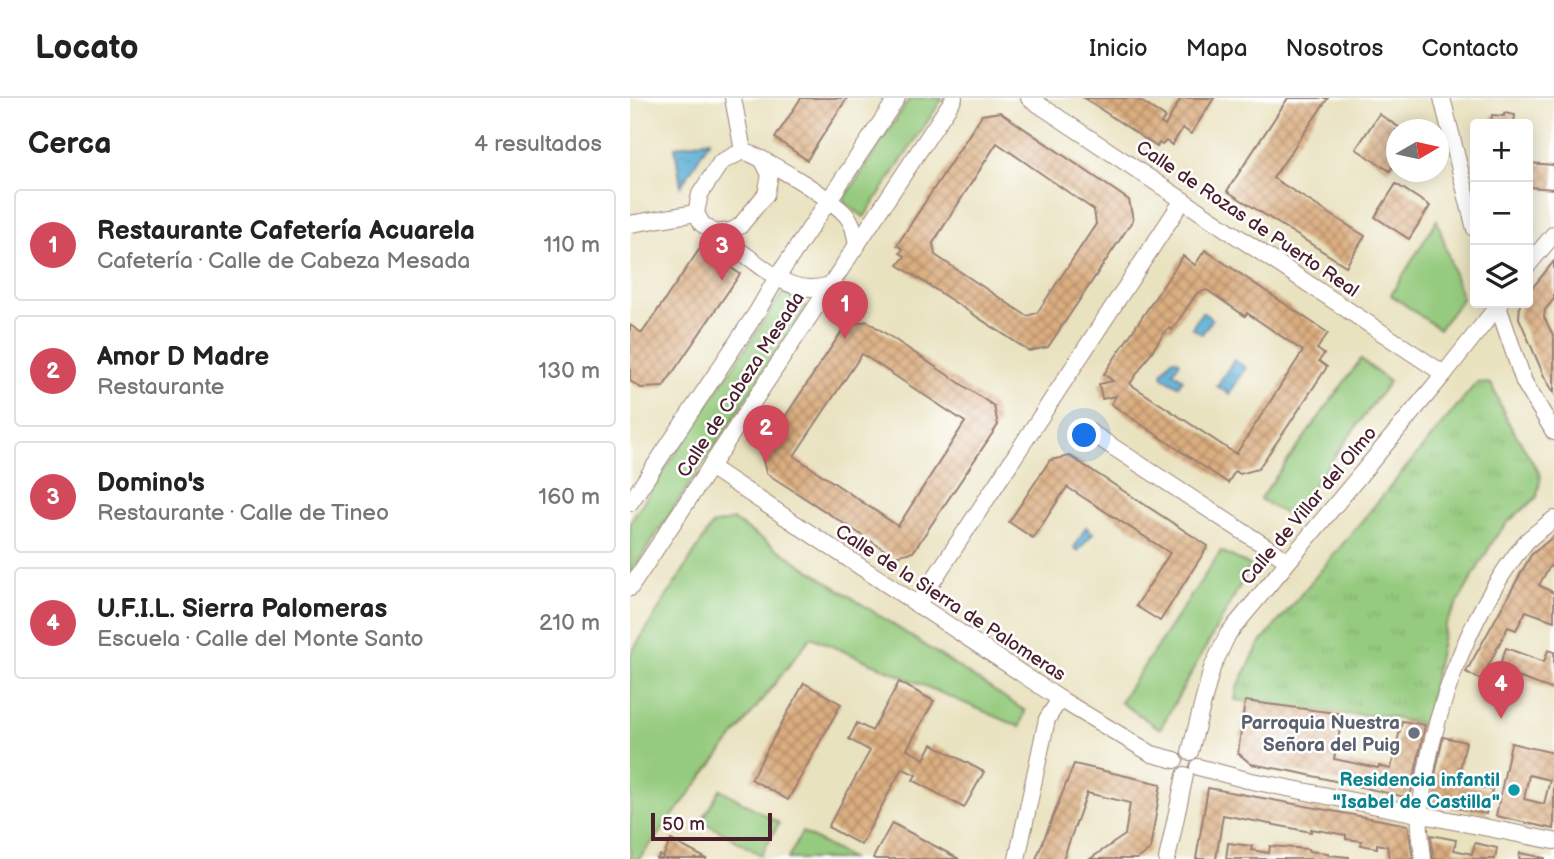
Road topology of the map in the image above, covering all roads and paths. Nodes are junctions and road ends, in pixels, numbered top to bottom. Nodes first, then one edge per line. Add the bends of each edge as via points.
1 (733, 98) edge
2 (897, 98) edge
3 (954, 98) edge
4 (1029, 98) edge
5 (1442, 98) edge
6 (743, 151) junction
7 (762, 157) junction
8 (1183, 200) junction
9 (829, 202) junction
10 (1470, 209) edge
11 (696, 213) junction
12 (630, 224) edge
13 (714, 233) junction
14 (1554, 234) edge
15 (857, 246) junction
16 (1533, 259) edge
17 (776, 279) junction
18 (830, 285) junction
19 (1495, 308) edge
20 (1499, 308) edge
21 (1444, 374) junction
22 (1090, 432) dead end
23 (1554, 432) edge
24 (710, 467) junction
25 (630, 503) edge
26 (1554, 519) edge
27 (1288, 561) junction
28 (630, 588) edge
29 (917, 604) junction
30 (1060, 699) junction
31 (1191, 765) junction
32 (1419, 813) junction
33 (1554, 841) edge
34 (1166, 858) edge
35 (1017, 859) edge
36 (1423, 859) edge

1 - 6 street
2 - 9 street, Calle de Cabeza Mesada
3 - 15 street, Calle de Cabeza Mesada
4 - 8 street, Calle de Rozas de Puerto Real
5 - 10 street
6 - 7 street
6 - 11 street via 721,162 700,194
7 - 9 street
7 - 13 street via 770,175 766,194 740,226
8 - 21 street, Calle de Rozas de Puerto Real
8 - 29 street
9 - 15 street via 848,218
9 - 17 street, Calle de Cabeza Mesada
11 - 12 street
11 - 13 street
13 - 17 street
14 - 16 street
15 - 18 street, Calle de Cabeza Mesada
17 - 18 street via 806,288
17 - 25 street, Calle de Cabeza Mesada
18 - 24 street, Calle de Cabeza Mesada
19 - 21 street, Calle de Villar del Olmo
20 - 23 street via 1524,382
21 - 27 street, Calle de Villar del Olmo
22 - 27 street
24 - 28 street, Calle de Cabeza Mesada
24 - 29 street, Calle de la Sierra de Palomeras
26 - 32 street via 1526,542 1469,636 1438,716
27 - 31 street, Calle de Villar del Olmo via 1228,634 1212,668
29 - 30 street, Calle de la Sierra de Palomeras
30 - 31 street, Calle de la Sierra de Palomeras via 1152,754 1175,760 1184,752
30 - 35 street via 1047,719
31 - 32 street
31 - 34 street, Calle de Villar del Olmo
32 - 33 street
32 - 36 street

